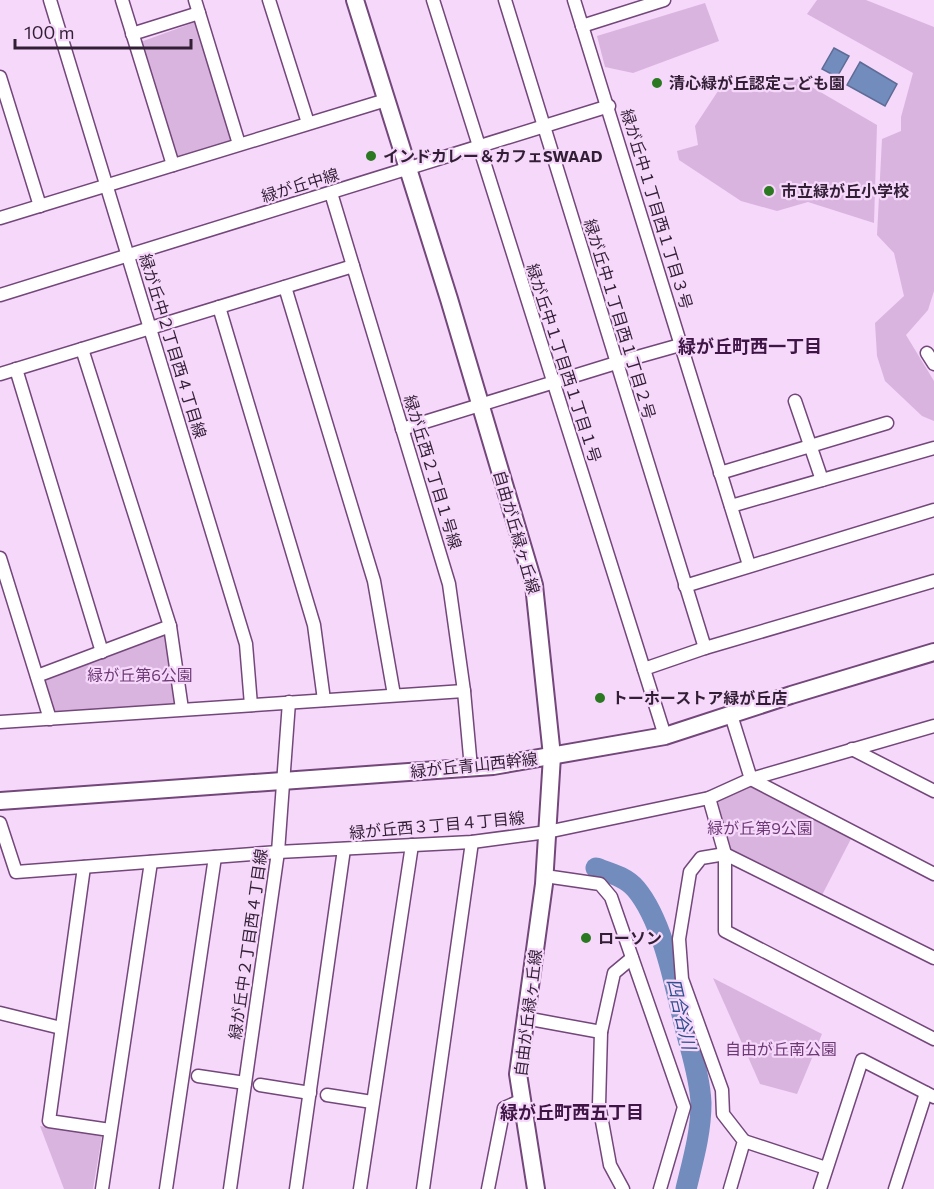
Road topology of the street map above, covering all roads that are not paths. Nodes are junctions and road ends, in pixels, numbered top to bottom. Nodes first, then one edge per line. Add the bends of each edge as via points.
1 (50, 0) edge
2 (122, 0) edge
3 (195, 0) edge
4 (269, 0) edge
5 (355, 0) edge
6 (433, 0) edge
7 (505, 0) edge
8 (574, 0) edge
9 (664, 0) edge
10 (643, 3) edge
11 (199, 13) junction
12 (582, 26) junction
13 (132, 34) junction
14 (0, 77) edge
15 (386, 100) junction
16 (609, 106) junction
17 (308, 123) junction
18 (544, 127) junction
19 (239, 144) junction
20 (479, 147) junction
21 (173, 165) junction
22 (408, 169) junction
23 (107, 185) junction
24 (331, 193) junction
25 (40, 206) junction
26 (0, 218) edge
27 (128, 256) junction
28 (353, 266) junction
29 (285, 287) junction
30 (0, 295) edge
31 (219, 307) junction
32 (151, 328) junction
33 (680, 345) junction
34 (82, 349) junction
35 (927, 353) dead end
36 (616, 363) junction
37 (934, 364) edge
38 (16, 369) junction
39 (0, 374) edge
40 (553, 383) junction
41 (795, 401) dead end
42 (480, 405) junction
43 (887, 423) dead end
44 (402, 429) junction
45 (811, 446) junction
46 (934, 448) edge
47 (720, 472) junction
48 (822, 480) junction
49 (731, 506) junction
50 (934, 510) edge
51 (0, 558) edge
52 (750, 566) junction
53 (934, 581) edge
54 (686, 586) junction
55 (170, 626) junction
56 (705, 648) junction
57 (102, 652) junction
58 (934, 652) edge
59 (644, 669) junction
60 (37, 676) junction
61 (464, 691) junction
62 (394, 695) junction
63 (324, 700) junction
64 (289, 702) junction
65 (251, 705) junction
66 (182, 710) junction
67 (730, 715) junction
68 (50, 719) junction
69 (0, 722) edge
70 (934, 726) edge
71 (665, 736) junction
72 (852, 749) junction
73 (552, 756) junction
74 (471, 768) junction
75 (751, 779) junction
76 (283, 780) junction
77 (934, 791) edge
78 (709, 798) junction
79 (0, 801) edge
80 (0, 823) edge
81 (547, 832) junction
82 (472, 842) junction
83 (412, 845) junction
84 (344, 849) junction
85 (278, 852) junction
86 (725, 854) junction
87 (215, 857) junction
88 (151, 862) junction
89 (84, 867) junction
90 (934, 874) edge
91 (544, 876) junction
92 (632, 958) junction
93 (934, 958) edge
94 (0, 1012) edge
95 (525, 1018) junction
96 (61, 1028) junction
97 (601, 1032) junction
98 (934, 1039) edge
99 (198, 1076) dead end
100 (245, 1083) junction
101 (260, 1085) dead end
102 (310, 1093) junction
103 (327, 1095) dead end
104 (930, 1095) edge
105 (522, 1100) junction
106 (372, 1102) junction
107 (110, 1130) junction
108 (744, 1142) junction
109 (826, 1168) junction
110 (102, 1189) edge
111 (166, 1189) edge
112 (230, 1189) edge
113 (296, 1189) edge
114 (360, 1189) edge
115 (423, 1189) edge
116 (489, 1189) edge
117 (536, 1189) edge
118 (623, 1189) edge
119 (660, 1189) edge
120 (730, 1189) edge
121 (820, 1189) edge
122 (895, 1189) edge

1 - 23 street, 緑が丘中２丁目西４丁目線
2 - 13 street
3 - 11 street
4 - 17 street
5 - 15 street, 自由が丘緑ヶ丘線
6 - 20 street, 緑が丘中１丁目西１丁目１号
7 - 18 street, 緑が丘中１丁目西１丁目２号
8 - 12 street, 緑が丘中１丁目西１丁目３号
9 - 10 street
10 - 12 street
11 - 13 street
11 - 19 street
12 - 16 street, 緑が丘中１丁目西１丁目３号
13 - 21 street
14 - 25 street
15 - 17 street
15 - 22 street, 自由が丘緑ヶ丘線
16 - 18 street, 緑が丘中線
16 - 33 street, 緑が丘中１丁目西１丁目３号
17 - 19 street
18 - 20 street, 緑が丘中線
18 - 36 street, 緑が丘中１丁目西１丁目２号
19 - 21 street
20 - 22 street, 緑が丘中線
20 - 40 street, 緑が丘中１丁目西１丁目１号
21 - 23 street
22 - 24 street, 緑が丘中線
22 - 42 street, 自由が丘緑ヶ丘線
23 - 25 street
23 - 27 street, 緑が丘中２丁目西４丁目線
24 - 27 street, 緑が丘中線
24 - 28 street, 緑が丘西２丁目１号線
25 - 26 street
27 - 30 street, 緑が丘中線
27 - 32 street, 緑が丘中２丁目西４丁目線
28 - 29 street
28 - 44 street, 緑が丘西２丁目１号線
29 - 31 street
29 - 62 street via 374,581
31 - 32 street
31 - 63 street via 314,625
32 - 34 street
32 - 65 street, 緑が丘中２丁目西４丁目線 via 246,644
33 - 36 street
33 - 47 street, 緑が丘中１丁目西１丁目３号
34 - 38 street
34 - 55 street
35 - 37 street
36 - 40 street
36 - 54 street, 緑が丘中１丁目西１丁目２号
38 - 39 street
38 - 57 street
40 - 42 street
40 - 59 street, 緑が丘中１丁目西１丁目１号
41 - 45 street
42 - 44 street
42 - 73 street, 自由が丘緑ヶ丘線 via 534,585
43 - 45 street
44 - 61 street, 緑が丘西２丁目１号線 via 449,584
45 - 47 street
45 - 48 street
46 - 48 street
47 - 49 street, 緑が丘中１丁目西１丁目３号
48 - 49 street
49 - 52 street, 緑が丘中１丁目西１丁目３号
50 - 52 street
51 - 60 street
52 - 54 street
53 - 56 street
54 - 56 street, 緑が丘中１丁目西１丁目２号
55 - 57 street
55 - 66 street
56 - 59 street
57 - 60 street
58 - 67 street, 緑が丘青山西幹線
59 - 71 street, 緑が丘中１丁目西１丁目１号
60 - 68 street
61 - 62 street
61 - 74 street, 緑が丘西２丁目１号線
62 - 63 street
63 - 64 street
64 - 65 street
64 - 76 street, 緑が丘中２丁目西４丁目線
65 - 66 street
66 - 68 street
67 - 71 street, 緑が丘青山西幹線
67 - 75 street
68 - 69 street
70 - 72 street, 緑が丘西３丁目４丁目線
71 - 73 street, 緑が丘青山西幹線
72 - 75 street, 緑が丘西３丁目４丁目線
72 - 77 street
73 - 74 street, 緑が丘青山西幹線
73 - 81 street, 自由が丘緑ヶ丘線
74 - 76 street, 緑が丘青山西幹線
75 - 78 street, 緑が丘西３丁目４丁目線
75 - 90 street
76 - 79 street, 緑が丘青山西幹線
76 - 85 street, 緑が丘中２丁目西４丁目線
78 - 81 street, 緑が丘西３丁目４丁目線
78 - 86 street
80 - 89 street, 緑が丘西３丁目４丁目線 via 16,872
81 - 82 street, 緑が丘西３丁目４丁目線
81 - 91 street, 自由が丘緑ヶ丘線
82 - 83 street, 緑が丘西３丁目４丁目線
82 - 115 street
83 - 84 street, 緑が丘西３丁目４丁目線
83 - 106 street
84 - 85 street, 緑が丘西３丁目４丁目線
84 - 102 street
85 - 87 street, 緑が丘西３丁目４丁目線
85 - 100 street, 緑が丘中２丁目西４丁目線
86 - 93 street
86 - 98 street via 724,931
86 - 108 street via 702,858 690,872 679,939 682,979 722,1090 723,1114
87 - 88 street, 緑が丘西３丁目４丁目線
87 - 111 street
88 - 89 street, 緑が丘西３丁目４丁目線
88 - 107 street
89 - 96 street
91 - 92 street via 600,884 611,897
91 - 95 street, 自由が丘緑ヶ丘線
92 - 97 street via 614,973
92 - 119 street via 684,1107
94 - 96 street
95 - 97 street
95 - 105 street, 自由が丘緑ヶ丘線 via 518,1074
96 - 107 street via 49,1121
97 - 118 street via 599,1105 610,1165
99 - 100 street
100 - 112 street, 緑が丘中２丁目西４丁目線
101 - 102 street
102 - 113 street
103 - 106 street
104 - 109 street via 862,1060
104 - 122 street
105 - 116 street via 504,1108
105 - 117 street, 自由が丘緑ヶ丘線
106 - 114 street
107 - 110 street
108 - 109 street
108 - 120 street
109 - 121 street

